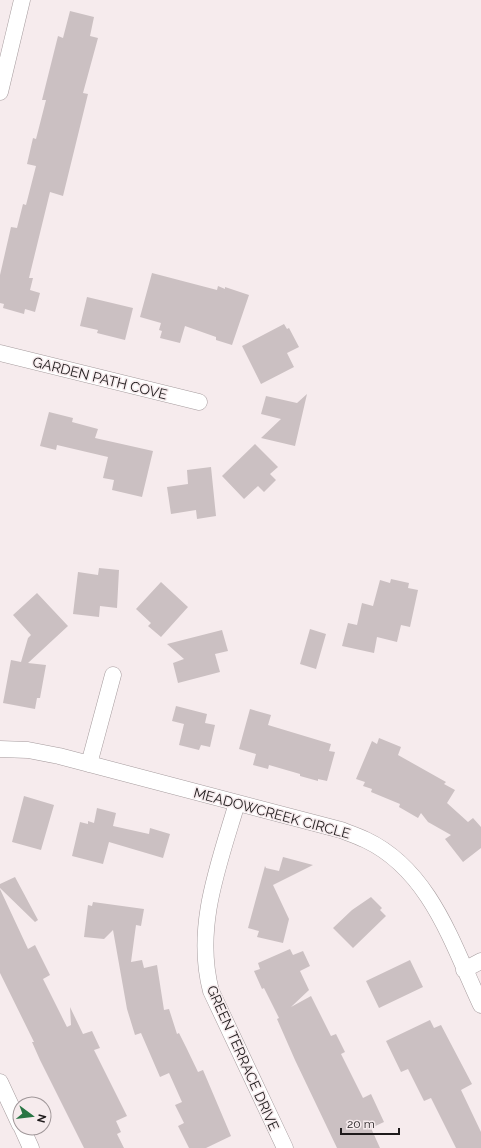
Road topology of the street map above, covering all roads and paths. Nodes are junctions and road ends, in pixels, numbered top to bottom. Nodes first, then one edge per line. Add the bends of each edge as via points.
1 (22, 0) edge
2 (0, 92) edge
3 (0, 353) edge
4 (199, 402) dead end
5 (112, 675) dead end
6 (0, 749) edge
7 (89, 764) junction
8 (237, 803) junction
9 (481, 961) edge
10 (464, 970) junction
11 (481, 1006) edge
12 (0, 1082) edge
13 (12, 1108) edge
14 (26, 1136) edge
15 (31, 1148) edge
16 (285, 1148) edge

1 - 2 street
3 - 4 street, GARDEN PATH COVE
5 - 7 street
6 - 7 street, MEADOWCREEK CIRCLE via 28,750
7 - 8 street, MEADOWCREEK CIRCLE
8 - 10 street, MEADOWCREEK CIRCLE via 341,830 367,840 390,855 411,874 429,896
8 - 16 street, GREEN TERRACE DRIVE via 209,900 204,945 207,976 211,991
9 - 10 street
10 - 11 street, MEADOWCREEK CIRCLE
12 - 13 street
14 - 15 street

